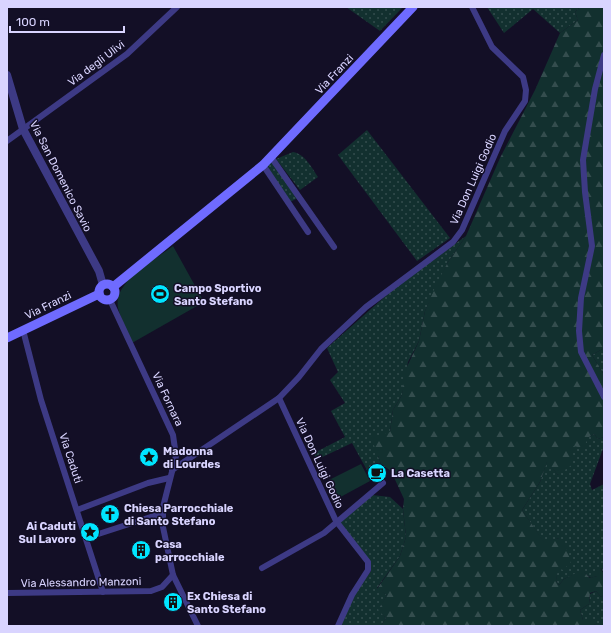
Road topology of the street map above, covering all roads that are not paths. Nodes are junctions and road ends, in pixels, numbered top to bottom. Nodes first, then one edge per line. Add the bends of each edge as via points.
1 (177, 7) edge
2 (413, 7) edge
3 (472, 7) edge
4 (604, 55) edge
5 (7, 75) edge
6 (23, 129) junction
7 (7, 141) edge
8 (272, 157) junction
9 (263, 165) junction
10 (308, 232) dead end
11 (334, 247) dead end
12 (104, 285) junction
13 (113, 287) junction
14 (99, 294) junction
15 (110, 300) junction
16 (23, 330) junction
17 (7, 338) edge
18 (604, 397) edge
19 (279, 398) junction
20 (172, 470) junction
21 (169, 478) junction
22 (383, 483) dead end
23 (77, 510) junction
24 (163, 513) junction
25 (336, 521) junction
26 (86, 538) junction
27 (262, 568) dead end
28 (173, 575) junction
29 (104, 592) junction
30 (7, 593) edge
31 (198, 626) edge
32 (338, 626) edge

1 - 6 street, Via degli Ulivi via 127,54
2 - 8 main road, Via Franzi
3 - 19 street, Via Don Luigi Godio via 492,47 523,77 526,90 525,101 505,131 462,230 453,242 366,307 321,349
4 - 18 street via 595,89 583,160 592,246 581,298 579,331 581,352
5 - 6 street, Via San Domenico Savio
6 - 7 street, Via degli Ulivi
6 - 12 street, Via San Domenico Savio via 99,271
8 - 9 main road, Via Franzi
8 - 11 street
9 - 10 street
9 - 13 main road, Via Franzi
12 - 13 main road via 109,284
12 - 14 main road via 100,288
13 - 15 main road via 115,294
14 - 15 main road via 104,300
14 - 16 main road, Via Franzi
15 - 20 street, Via Fornara via 173,435 176,456
16 - 17 main road, Via Franzi
16 - 23 street, Via Caduti via 41,400
19 - 20 street, Via Don Luigi Godio
19 - 25 street, Via Don Luigi Godio
20 - 21 street, Via Fornara
21 - 23 street via 148,483
21 - 24 street, Via Fornara
22 - 25 street
23 - 26 street, Via Caduti
24 - 26 street
24 - 28 street, Via Fornara via 163,527
25 - 27 street, Via Don Luigi Godio via 326,534
25 - 32 street via 368,562 365,577 352,595
26 - 29 street, Via Caduti
28 - 29 street, Via Alessandro Manzoni via 162,587 151,591
28 - 31 street, Via Fornara
29 - 30 street, Via Alessandro Manzoni

